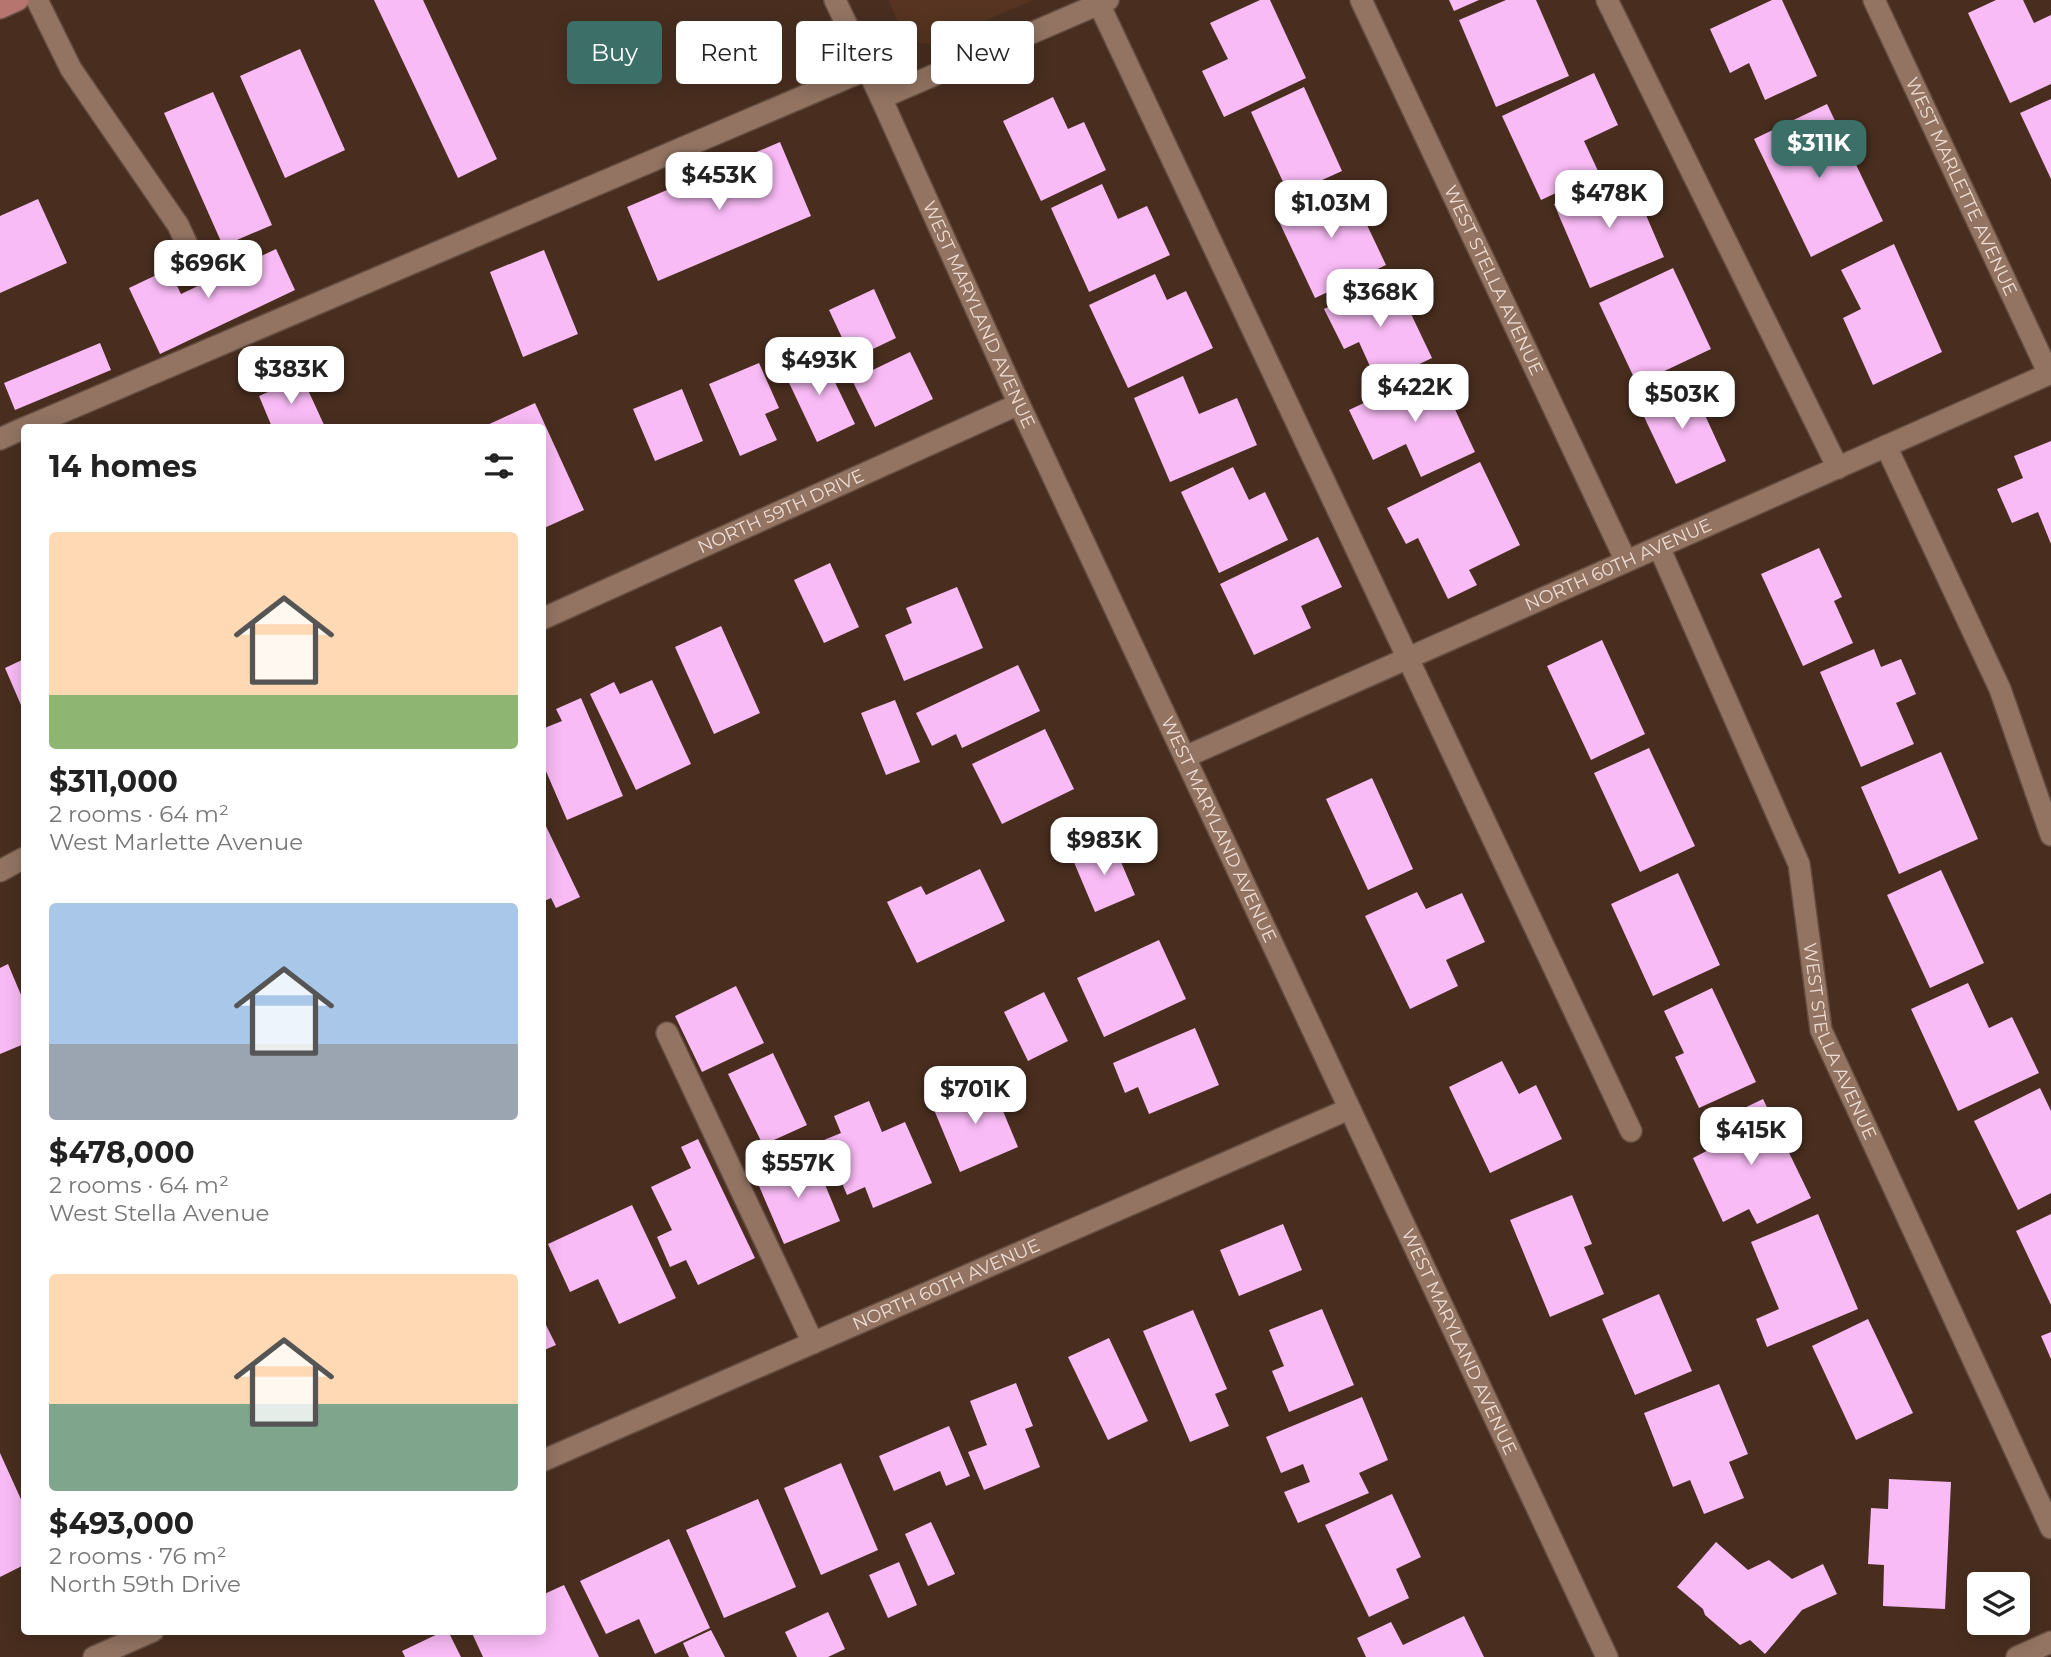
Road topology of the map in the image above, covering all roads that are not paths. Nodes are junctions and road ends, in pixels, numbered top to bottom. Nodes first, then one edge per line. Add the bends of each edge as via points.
1 (18, 0) edge
2 (37, 0) edge
3 (835, 0) edge
4 (1361, 0) edge
5 (1607, 0) edge
6 (1874, 0) edge
7 (1103, 2) edge
8 (0, 8) edge
9 (845, 21) edge
10 (832, 84) edge
11 (874, 84) edge
12 (881, 98) junction
13 (199, 270) dead end
14 (2050, 374) edge
15 (1019, 404) junction
16 (35, 424) edge
17 (21, 430) edge
18 (0, 439) edge
19 (1886, 446) junction
20 (1838, 468) junction
21 (1659, 547) junction
22 (1626, 561) junction
23 (546, 617) edge
24 (1408, 658) junction
25 (1185, 757) junction
26 (2051, 835) edge
27 (21, 860) edge
28 (0, 871) edge
29 (667, 1032) dead end
30 (1349, 1109) junction
31 (1631, 1131) dead end
32 (813, 1343) junction
33 (546, 1459) edge
34 (2051, 1528) edge
35 (144, 1635) edge
36 (2051, 1642) edge
37 (94, 1657) edge
38 (1607, 1657) edge
39 (2017, 1657) edge

1 - 8 main road
2 - 13 street via 71,69 177,225
3 - 9 street, WEST MARYLAND AVENUE
4 - 22 street, WEST STELLA AVENUE
5 - 20 street
6 - 14 street, WEST MARLETTE AVENUE
7 - 12 street
7 - 24 street
10 - 16 street
11 - 12 street, WEST MARYLAND AVENUE
12 - 15 street, WEST MARYLAND AVENUE
14 - 19 street, NORTH 60TH AVENUE
15 - 23 street, NORTH 59TH DRIVE
15 - 25 street, WEST MARYLAND AVENUE
17 - 18 street
19 - 20 street, NORTH 60TH AVENUE
19 - 26 street via 2000,689
20 - 21 street, NORTH 60TH AVENUE
21 - 22 street, NORTH 60TH AVENUE
21 - 34 street, WEST STELLA AVENUE via 1799,864 1821,1030
22 - 24 street, NORTH 60TH AVENUE
24 - 25 street, NORTH 60TH AVENUE
24 - 31 street
25 - 30 street, WEST MARYLAND AVENUE
27 - 28 street
29 - 32 street
30 - 32 street, NORTH 60TH AVENUE
30 - 38 street, WEST MARYLAND AVENUE
32 - 33 street, NORTH 60TH AVENUE
35 - 37 street
36 - 39 street

